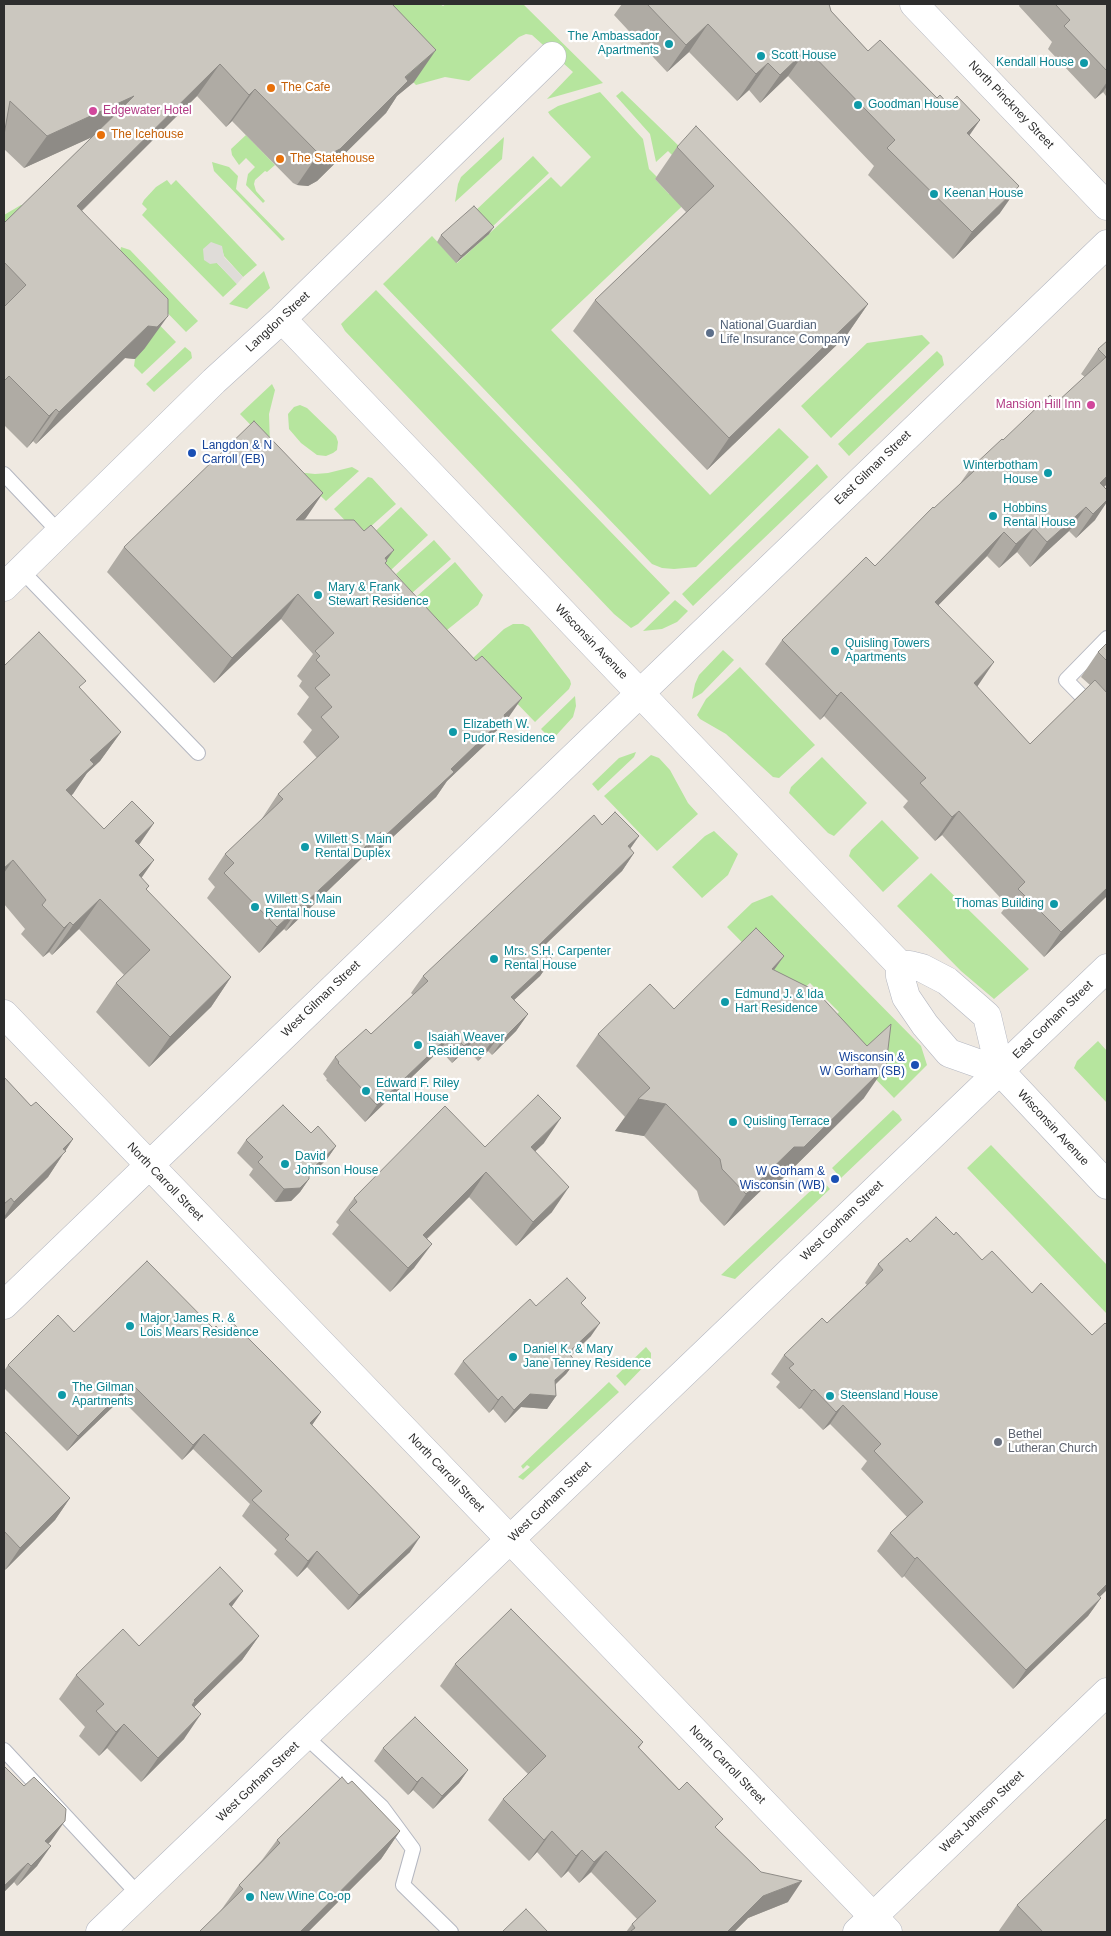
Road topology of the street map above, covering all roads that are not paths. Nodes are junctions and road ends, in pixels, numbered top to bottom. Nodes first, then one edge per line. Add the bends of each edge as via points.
1 (914, 4) edge
2 (552, 56) dead end
3 (1107, 206) edge
4 (1107, 244) edge
5 (282, 319) junction
6 (4, 474) edge
7 (59, 532) junction
8 (12, 578) edge
9 (1107, 638) edge
10 (639, 692) junction
11 (1107, 722) edge
12 (198, 753) dead end
13 (900, 965) junction
14 (1107, 968) edge
15 (4, 1014) edge
16 (1000, 1071) junction
17 (149, 1165) junction
18 (1107, 1185) edge
19 (4, 1305) edge
20 (510, 1540) junction
21 (1107, 1692) edge
22 (305, 1736) junction
23 (4, 1750) edge
24 (139, 1895) junction
25 (873, 1927) edge
26 (100, 1932) edge
27 (450, 1932) edge

1 - 3 street, North Pinckney Street
2 - 5 street, Langdon Street
4 - 10 street, East Gilman Street
5 - 7 street, Langdon Street
5 - 10 street, Wisconsin Avenue
6 - 7 lane
7 - 8 street, Langdon Street
8 - 12 lane
9 - 11 lane via 1066,680
10 - 13 street, Wisconsin Avenue
10 - 17 street, West Gilman Street
13 - 16 street, Wisconsin Avenue via 906,997 949,1053
13 - 16 street via 922,968 947,981 988,1016
14 - 16 street, East Gorham Street
15 - 17 street, North Carroll Street
16 - 18 street, Wisconsin Avenue
16 - 20 street, West Gorham Street
17 - 19 street, West Gilman Street
17 - 20 street, North Carroll Street
20 - 22 street, West Gorham Street
20 - 25 street, North Carroll Street
21 - 25 street, West Johnson Street
22 - 24 street, West Gorham Street
22 - 27 lane via 382,1808 413,1849 403,1885
23 - 24 lane
24 - 26 street, West Gorham Street

